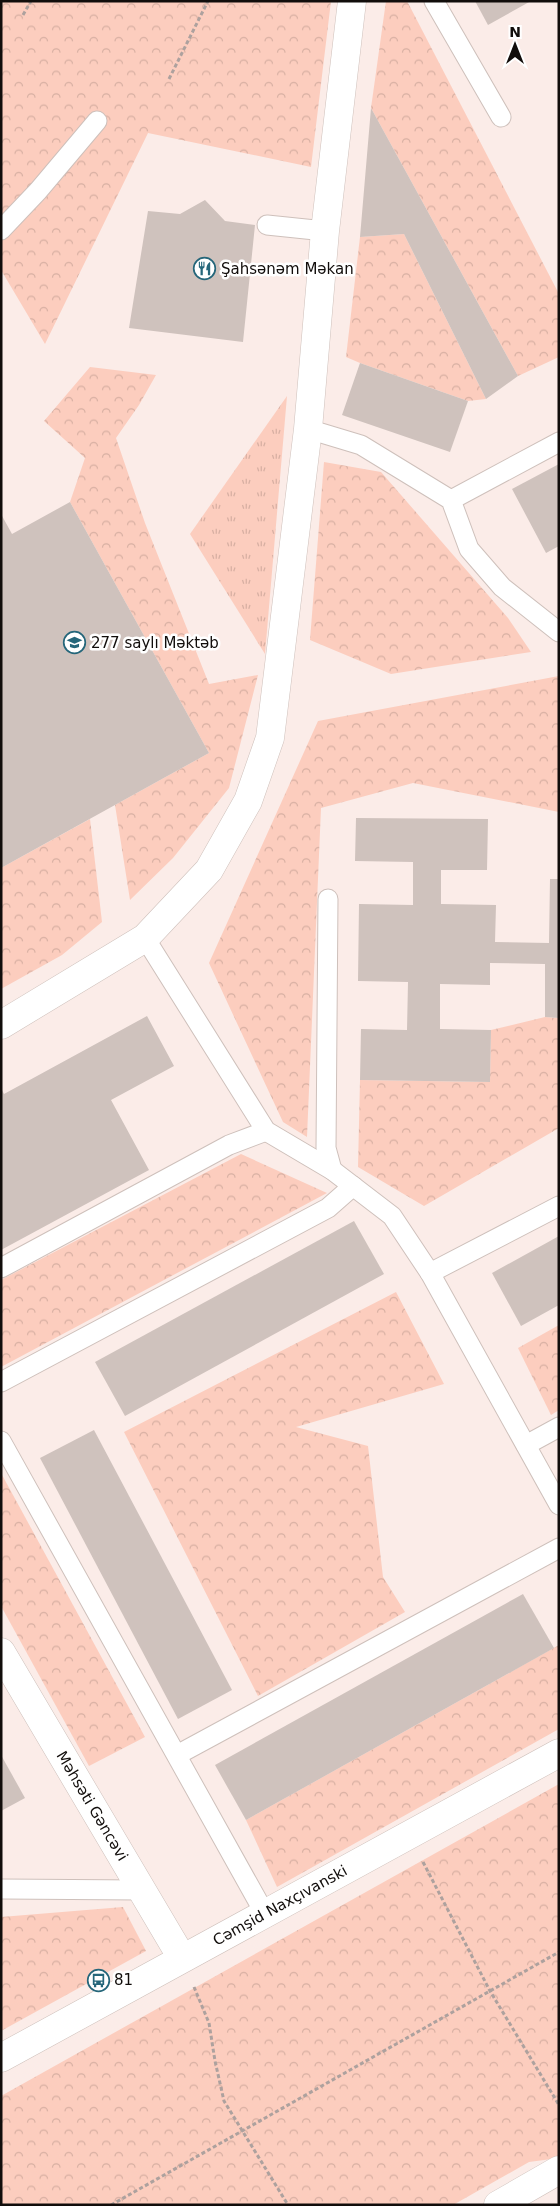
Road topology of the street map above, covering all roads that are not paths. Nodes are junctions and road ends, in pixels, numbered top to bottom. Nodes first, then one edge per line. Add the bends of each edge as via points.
1 (352, 1) edge
2 (434, 1) edge
3 (501, 117) dead end
4 (97, 121) dead end
5 (267, 225) dead end
6 (1, 230) edge
7 (325, 231) junction
8 (308, 429) junction
9 (559, 442) edge
10 (451, 500) junction
11 (559, 632) edge
12 (328, 899) dead end
13 (145, 938) junction
14 (1, 1025) edge
15 (266, 1132) junction
16 (332, 1170) junction
17 (353, 1186) junction
18 (559, 1206) edge
19 (1, 1268) edge
20 (430, 1273) junction
21 (1, 1382) edge
22 (559, 1426) edge
23 (1, 1441) edge
24 (526, 1445) junction
25 (559, 1505) edge
26 (559, 1548) edge
27 (1, 1652) edge
28 (559, 1753) edge
29 (177, 1756) junction
30 (1, 1889) edge
31 (142, 1890) junction
32 (265, 1914) junction
33 (182, 1958) junction
34 (1, 2058) edge
35 (559, 2170) edge
36 (498, 2205) edge

1 - 7 street
2 - 3 lane
4 - 6 lane via 38,192
5 - 7 lane
7 - 8 street
8 - 10 lane via 361,445
8 - 13 street via 270,738 248,801 209,870
9 - 10 lane
10 - 11 lane via 469,549 502,587
12 - 16 lane via 326,1148
13 - 14 street
13 - 15 lane
15 - 16 lane
15 - 19 lane via 229,1145
16 - 17 lane
17 - 20 lane via 392,1216
17 - 21 lane via 328,1208
18 - 20 lane
20 - 24 lane
22 - 24 lane
23 - 29 lane
24 - 25 lane
26 - 29 lane
27 - 31 street, Məhsəti Gəncəvi
28 - 32 street, Cəmşid Naxçıvanski
29 - 32 lane
30 - 31 lane
31 - 33 street, Məhsəti Gəncəvi
32 - 33 street, Cəmşid Naxçıvanski
33 - 34 street, Cəmşid Naxçıvanski
35 - 36 street

